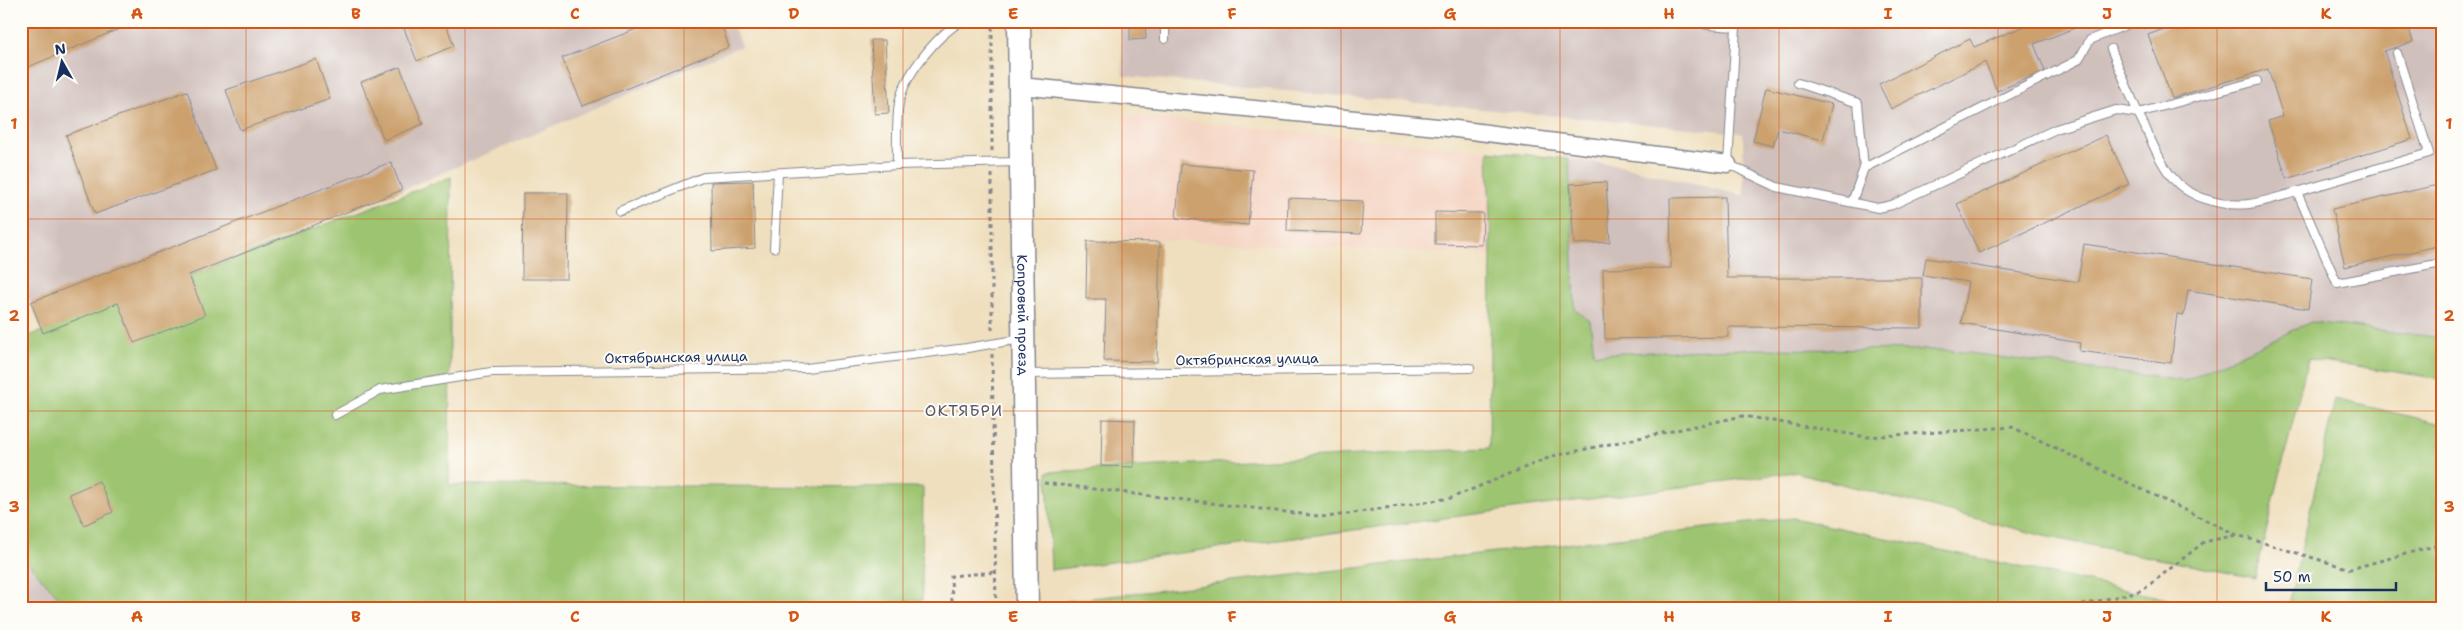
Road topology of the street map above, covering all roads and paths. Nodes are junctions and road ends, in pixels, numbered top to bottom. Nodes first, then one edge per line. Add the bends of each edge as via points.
1 (962, 21) edge
2 (992, 21) edge
3 (1019, 21) edge
4 (1165, 21) edge
5 (1707, 21) edge
6 (2135, 21) edge
7 (1165, 39) dead end
8 (2111, 49) dead end
9 (2397, 53) dead end
10 (2257, 81) dead end
11 (1798, 83) dead end
12 (1020, 86) junction
13 (2138, 113) junction
14 (1021, 162) junction
15 (992, 163) junction
16 (1728, 164) junction
17 (897, 165) junction
18 (1864, 168) junction
19 (778, 173) junction
20 (2297, 192) junction
21 (1852, 202) junction
22 (620, 211) dead end
23 (774, 248) dead end
24 (2442, 263) edge
25 (1024, 338) junction
26 (992, 344) junction
27 (1470, 368) dead end
28 (1024, 374) junction
29 (335, 415) dead end
30 (1024, 480) junction
31 (2237, 535) junction
32 (2442, 544) edge
33 (996, 572) junction
34 (952, 602) dead end
35 (996, 609) edge
36 (1027, 609) edge
37 (2067, 609) edge

1 - 17 lane via 931,49 910,74 899,102
2 - 15 path
3 - 12 main road, Копровый проезд
4 - 7 lane
5 - 16 lane via 1707,25 1736,26
6 - 18 lane via 2090,40 2078,60
8 - 13 lane
9 - 20 lane via 2429,153
10 - 13 lane
11 - 18 lane via 1858,103
12 - 14 main road, Копровый проезд
12 - 16 street via 1448,128
13 - 20 lane via 2171,176 2183,189 2197,196 2222,203 2248,204
13 - 21 lane via 2116,110 2056,130 1892,205 1878,208
14 - 15 lane
14 - 25 main road, Копровый проезд
15 - 17 lane
15 - 26 path
16 - 21 lane via 1777,187
17 - 19 lane
18 - 21 lane
19 - 22 lane via 704,177
19 - 23 lane
20 - 24 lane via 2337,283
25 - 26 lane, Октябринская улица
25 - 28 main road, Копровый проезд
26 - 29 lane, Октябринская улица via 806,368 491,372 380,390
26 - 33 path
27 - 28 lane, Октябринская улица
28 - 30 main road, Копровый проезд
30 - 31 path via 1327,518 1451,498 1553,456 1743,416 1867,437 2012,427
30 - 36 main road, Копровый проезд
31 - 32 path via 2350,569
31 - 37 path via 2204,542 2143,590
33 - 34 path via 951,576
33 - 35 path

